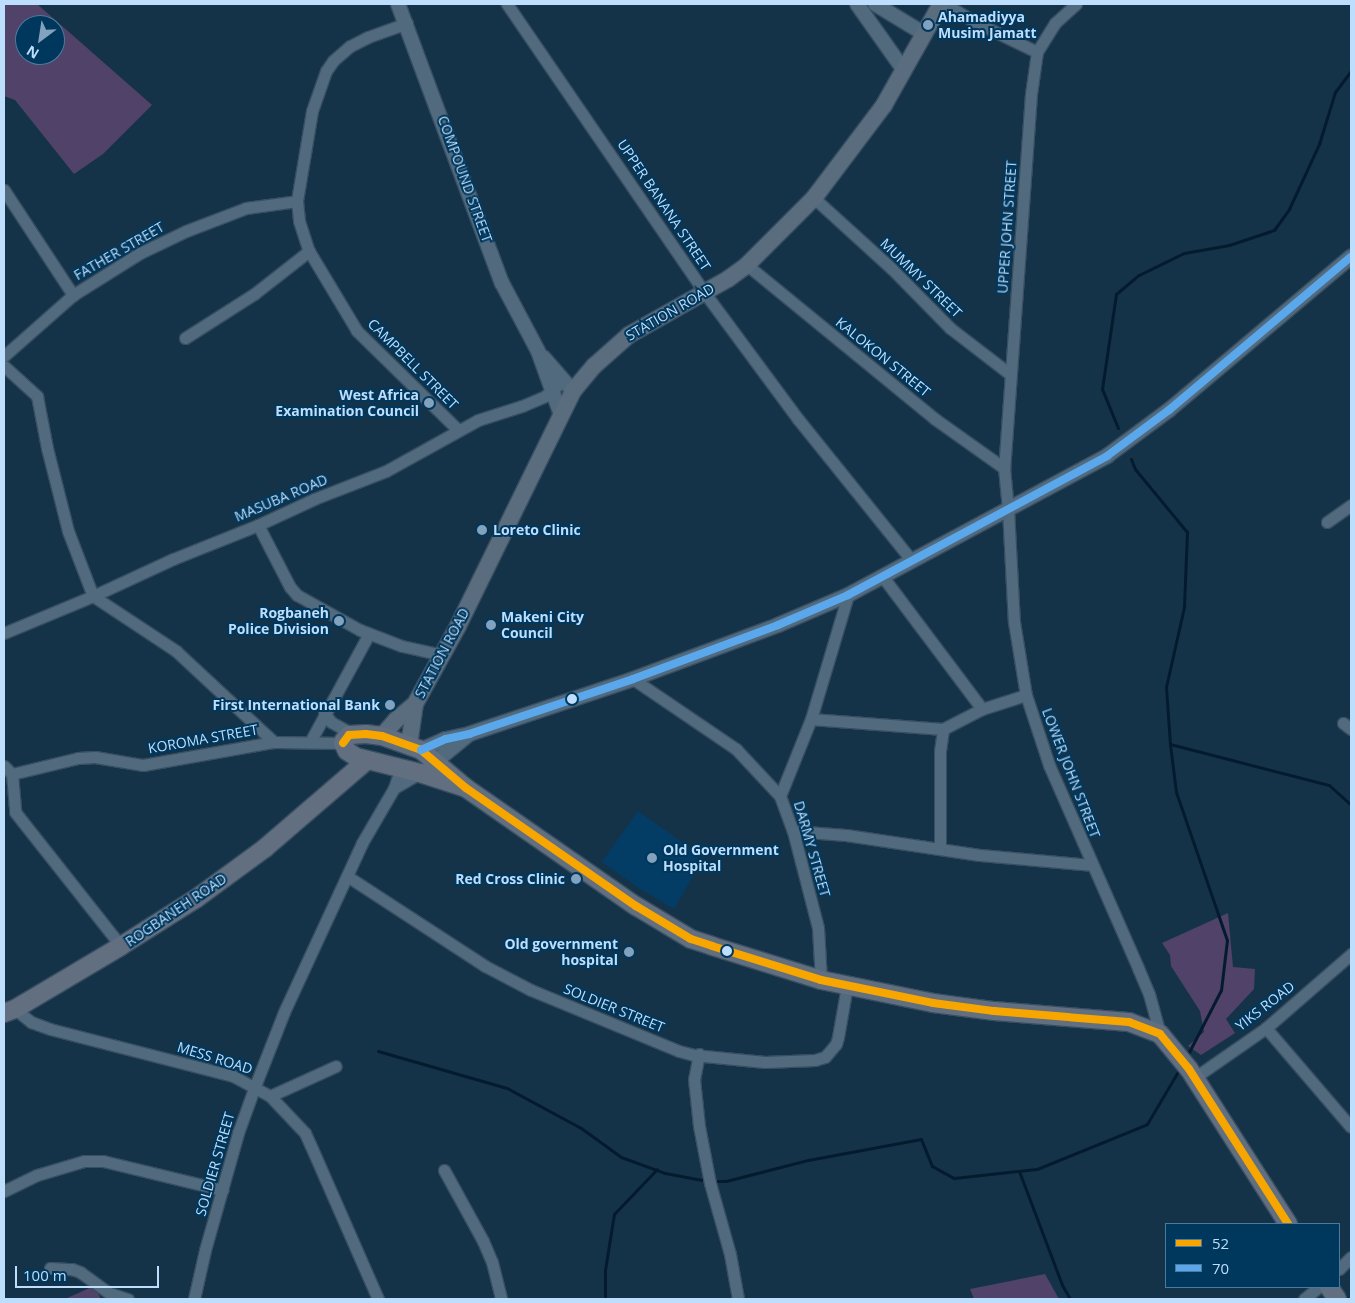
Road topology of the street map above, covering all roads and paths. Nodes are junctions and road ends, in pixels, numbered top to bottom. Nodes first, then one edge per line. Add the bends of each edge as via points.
1 (398, 4) edge
2 (507, 4) edge
3 (857, 4) edge
4 (875, 4) edge
5 (940, 4) edge
6 (945, 4) edge
7 (1076, 4) edge
8 (407, 24) junction
9 (923, 33) junction
10 (1037, 52) junction
11 (903, 69) junction
12 (4, 190) edge
13 (814, 198) junction
14 (297, 200) junction
15 (309, 251) junction
16 (1351, 257) edge
17 (747, 265) junction
18 (704, 292) junction
19 (73, 295) junction
20 (184, 338) dead end
21 (538, 351) junction
22 (4, 356) edge
23 (4, 366) edge
24 (1011, 375) junction
25 (568, 386) junction
26 (551, 391) junction
27 (560, 412) junction
28 (458, 430) junction
29 (1004, 468) junction
30 (1351, 505) edge
31 (1008, 508) junction
32 (1327, 522) dead end
33 (258, 525) junction
34 (912, 561) junction
35 (882, 577) junction
36 (848, 595) junction
37 (93, 596) junction
38 (4, 633) edge
39 (369, 634) junction
40 (443, 655) junction
41 (633, 679) junction
42 (1026, 695) junction
43 (415, 704) junction
44 (982, 709) junction
45 (324, 713) junction
46 (811, 719) junction
47 (943, 729) junction
48 (469, 734) junction
49 (382, 736) junction
50 (274, 742) junction
51 (310, 742) junction
52 (348, 743) junction
53 (415, 747) junction
54 (366, 760) junction
55 (437, 762) junction
56 (401, 768) junction
57 (8, 770) edge
58 (420, 773) junction
59 (333, 786) junction
60 (394, 788) junction
61 (466, 788) junction
62 (780, 796) junction
63 (9, 813) edge
64 (793, 831) junction
65 (940, 848) junction
66 (1091, 865) junction
67 (347, 876) junction
68 (121, 946) junction
69 (1349, 961) edge
70 (822, 980) junction
71 (847, 986) junction
72 (9, 1011) edge
73 (1266, 1028) junction
74 (1160, 1034) junction
75 (699, 1054) junction
76 (336, 1066) dead end
77 (1191, 1074) junction
78 (255, 1086) junction
79 (270, 1096) junction
80 (1351, 1127) edge
81 (444, 1170) dead end
82 (223, 1190) junction
83 (4, 1191) edge
84 (1287, 1223) edge
85 (1351, 1257) edge
86 (50, 1268) dead end
87 (1340, 1268) edge
88 (1318, 1288) edge
89 (1330, 1288) edge
90 (128, 1299) edge
91 (194, 1299) edge
92 (378, 1299) edge
93 (501, 1299) edge
94 (738, 1299) edge
95 (1304, 1299) edge
96 (1337, 1299) edge

1 - 8 street, COMPOUND STREET
2 - 18 street, UPPER BANANA STREET
3 - 11 street
4 - 9 street
5 - 9 main road, STATION ROAD
6 - 10 street
7 - 10 street via 1055,23
8 - 14 street, CAMPBELL STREET via 350,46 326,71 312,110
8 - 21 street, COMPOUND STREET via 502,283
9 - 11 main road, STATION ROAD
10 - 24 street, UPPER JOHN STREET via 1031,94
11 - 13 main road, STATION ROAD via 884,105
12 - 19 street
13 - 17 main road, STATION ROAD
13 - 24 street, MUMMY STREET via 892,269 950,328
14 - 15 street, CAMPBELL STREET via 299,221
14 - 19 street, FATHER STREET via 246,208 186,231 140,253
15 - 20 street via 254,294
15 - 28 street, CAMPBELL STREET via 357,331
16 - 31 street via 1169,410 1126,442 1061,482
17 - 18 main road, STATION ROAD
17 - 29 street, KALOKON STREET via 935,419
18 - 25 main road, STATION ROAD via 629,335
18 - 34 street, UPPER BANANA STREET via 798,419
19 - 22 street, FATHER STREET
21 - 25 street, COMPOUND STREET
21 - 26 street, COMPOUND STREET
23 - 37 street via 37,396 68,531
24 - 29 street, UPPER JOHN STREET
25 - 26 street, MASUBA ROAD
25 - 27 main road, STATION ROAD
26 - 27 street, COMPOUND STREET
26 - 28 street, MASUBA ROAD via 522,406
27 - 40 main road, STATION ROAD
28 - 33 street, MASUBA ROAD via 386,471
29 - 31 street, UPPER JOHN STREET
30 - 32 street
31 - 34 street
31 - 42 street, LOWER JOHN STREET via 1014,622
33 - 37 street, MASUBA ROAD
33 - 39 street via 294,592
34 - 35 street
35 - 36 street
35 - 44 street
36 - 41 street
36 - 46 street
37 - 38 street, MASUBA ROAD
37 - 50 street via 176,651
39 - 40 street via 402,646
39 - 45 street
40 - 43 main road, STATION ROAD
41 - 48 street
41 - 62 street, DARMY STREET via 736,749
42 - 44 street
42 - 66 street, LOWER JOHN STREET via 1049,765
43 - 49 main road, STATION ROAD
43 - 53 main road, STATION ROAD
44 - 47 street
45 - 51 street
45 - 52 street
46 - 47 street
46 - 62 street
47 - 65 street
48 - 53 street
48 - 55 street
49 - 52 main road
49 - 53 main road
50 - 51 street, KOROMA STREET
50 - 57 street, KOROMA STREET via 143,765 95,757
51 - 52 street, KOROMA STREET
52 - 54 main road
52 - 59 main road
53 - 55 main road
54 - 56 main road
54 - 59 main road, ROGBANEH ROAD
55 - 58 street
55 - 61 main road
56 - 58 main road
56 - 60 street, SOLDIER STREET
57 - 63 street
58 - 60 street, SOLDIER STREET
58 - 61 main road
59 - 68 main road, ROGBANEH ROAD via 265,848 197,898
60 - 67 street, SOLDIER STREET
61 - 70 main road via 636,906 691,939
62 - 64 street, DARMY STREET
63 - 68 street
64 - 65 street
64 - 70 street, DARMY STREET via 818,928
65 - 66 street
66 - 74 street, LOWER JOHN STREET via 1149,994
67 - 75 street, SOLDIER STREET via 485,966 531,990 679,1051
67 - 78 street, SOLDIER STREET via 284,1012
68 - 72 main road, ROGBANEH ROAD
69 - 73 street, YIKS ROAD
70 - 71 main road
71 - 74 main road via 994,1011 1129,1022
71 - 75 street, SOLDIER STREET via 836,1044 825,1057 765,1062
72 - 78 street, MESS ROAD via 50,1029 208,1069
73 - 77 street, YIKS ROAD
73 - 80 street
74 - 77 main road
75 - 94 street via 694,1079 695,1095 709,1181 730,1254
76 - 79 street
77 - 84 main road
78 - 79 street, MESS ROAD
78 - 82 street, SOLDIER STREET
79 - 92 street, MESS ROAD via 305,1133
81 - 93 street via 483,1241
82 - 83 street via 103,1162 84,1162 37,1175
82 - 91 street, SOLDIER STREET
85 - 87 street
86 - 90 street via 80,1272 109,1293
88 - 95 street
89 - 96 main road

